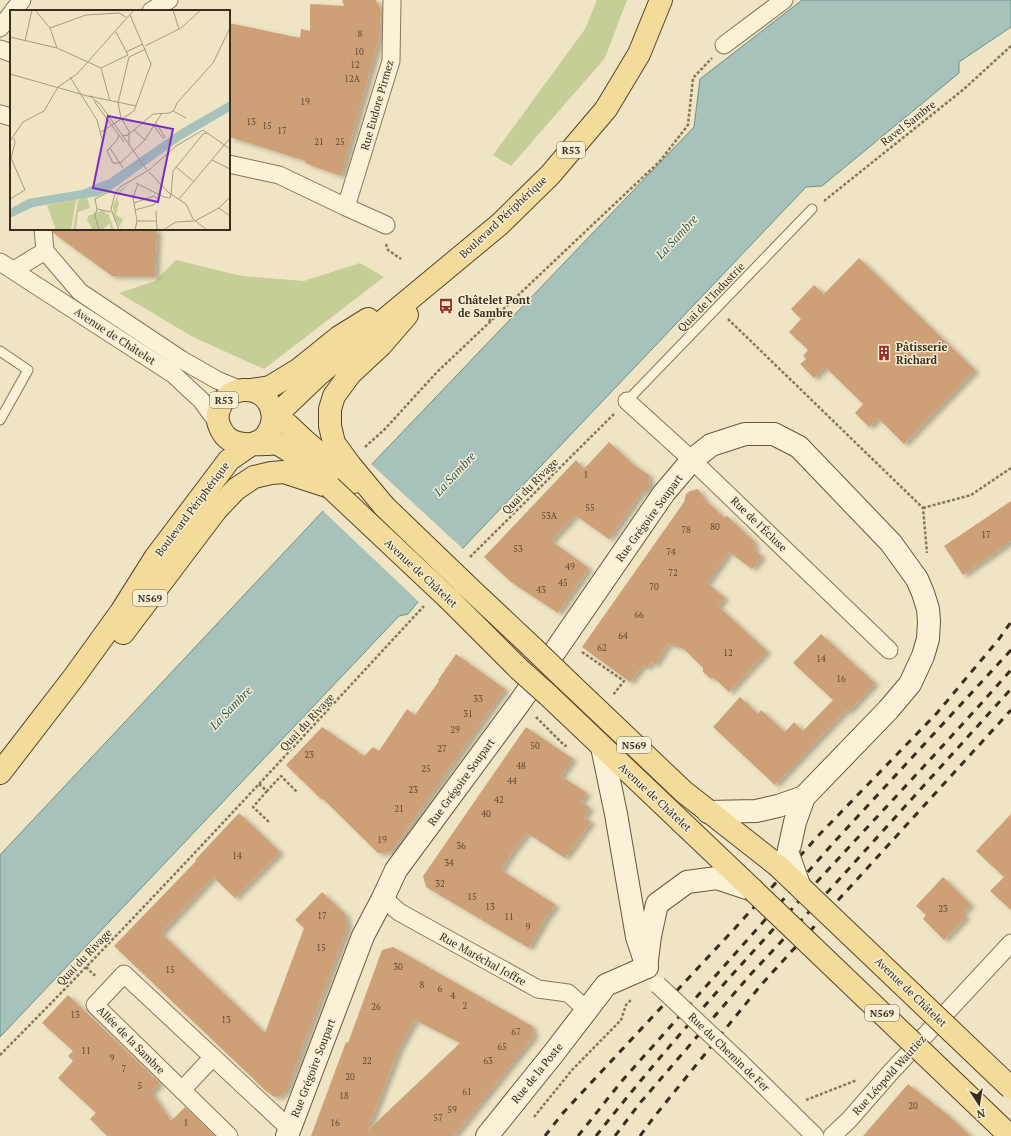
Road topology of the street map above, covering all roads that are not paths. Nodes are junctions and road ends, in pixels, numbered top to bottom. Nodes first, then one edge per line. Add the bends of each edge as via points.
1 (22, 0) edge
2 (169, 0) edge
3 (392, 0) edge
4 (661, 0) edge
5 (784, 0) edge
6 (14, 10) edge
7 (153, 10) edge
8 (10, 15) edge
9 (0, 28) edge
10 (724, 45) road end
11 (0, 49) edge
12 (10, 53) edge
13 (0, 114) edge
14 (10, 117) edge
15 (230, 164) edge
16 (346, 208) junction
17 (812, 210) road end
18 (386, 225) dead end
19 (42, 230) edge
20 (45, 251) junction
21 (7, 266) edge
22 (444, 271) junction
23 (0, 350) edge
24 (246, 390) junction
25 (627, 401) joint
26 (273, 418) junction
27 (0, 420) edge
28 (218, 423) junction
29 (252, 444) junction
30 (692, 460) junction
31 (341, 475) junction
32 (889, 650) dead end
33 (602, 747) junction
34 (0, 773) edge
35 (0, 784) edge
36 (804, 797) junction
37 (708, 812) junction
38 (782, 860) junction
39 (753, 890) junction
40 (383, 898) junction
41 (1011, 943) edge
42 (652, 976) junction
43 (587, 1010) junction
44 (213, 1057) junction
45 (1011, 1088) edge
46 (182, 1090) junction
47 (289, 1133) edge
48 (229, 1136) edge
49 (487, 1136) edge
50 (815, 1136) edge
51 (832, 1136) edge
52 (1010, 1136) edge

1 - 6 street
2 - 7 street
3 - 16 street, Rue Eudore Pirmez via 391,61
4 - 22 main road, Boulevard Périphérique / R53 via 639,54 606,110 550,175 500,224
5 - 10 street
8 - 9 street
11 - 12 street
13 - 14 street
15 - 16 street via 280,175
16 - 18 street
17 - 25 lane, Quai de l'Industrie
19 - 20 street
20 - 21 street
20 - 24 street, Avenue de Châtelet via 80,292 182,360 217,380
21 - 28 street, Avenue de Châtelet via 173,374 201,400
22 - 24 main road, Boulevard Périphérique / R53 via 339,337 298,370 270,387
22 - 26 main road, Boulevard Périphérique / R53 via 318,375
22 - 31 main road, N569 via 382,345 350,374 334,396 330,410 330,426
23 - 27 lane via 28,370
24 - 26 main road, Avenue de Châtelet / R53 via 260,393 267,400 272,408
24 - 28 main road, R53 via 232,393 224,399 217,415
25 - 30 street, Rue de l'Écluse
26 - 29 main road, Boulevard Périphérique / R53 via 266,436
26 - 31 main road, Avenue de Châtelet / N569 via 288,425
28 - 29 main road, Avenue de Châtelet / R53 via 221,431 234,443
29 - 31 main road, Avenue de Châtelet / N569 via 276,444
29 - 34 main road, Boulevard Périphérique / R53 via 229,460 155,558 121,612 74,677
30 - 32 street, Rue de l'Écluse
30 - 36 street, Rue Grégoire Soupart via 711,445 745,434 774,434 799,448 891,543 917,579 923,592 928,610 928,639 910,684
30 - 40 street, Rue Grégoire Soupart via 664,493 506,721 396,870
31 - 33 main road, Avenue de Châtelet / N569, bridge via 449,599
31 - 35 main road, N569 via 270,473 254,477 236,489 216,510 28,754
31 - 37 main road, Avenue de Châtelet / N569, bridge via 384,506
33 - 39 main road, Avenue de Châtelet / N569
33 - 42 street via 637,937
36 - 37 street via 756,811
36 - 38 street
37 - 38 main road, Avenue de Châtelet / N569
38 - 45 main road, Avenue de Châtelet / N569, bridge via 799,886
39 - 42 street via 718,878 687,882 657,904 650,936
39 - 52 main road, Avenue de Châtelet / N569, bridge
40 - 43 street, Rue Maréchal Joffre via 399,912 538,989 568,993
40 - 47 street, Rue Grégoire Soupart via 363,936
41 - 51 street, Rue Léopold Wautiez
42 - 43 street, Rue de la Poste via 606,985
42 - 50 street, Rue du Chemin de Fer, bridge
43 - 49 street, Rue de la Poste
44 - 46 street
44 - 46 street, Allée de la Sambre via 124,974 95,1005
44 - 47 street, Allée de la Sambre
46 - 48 street, Allée de la Sambre

